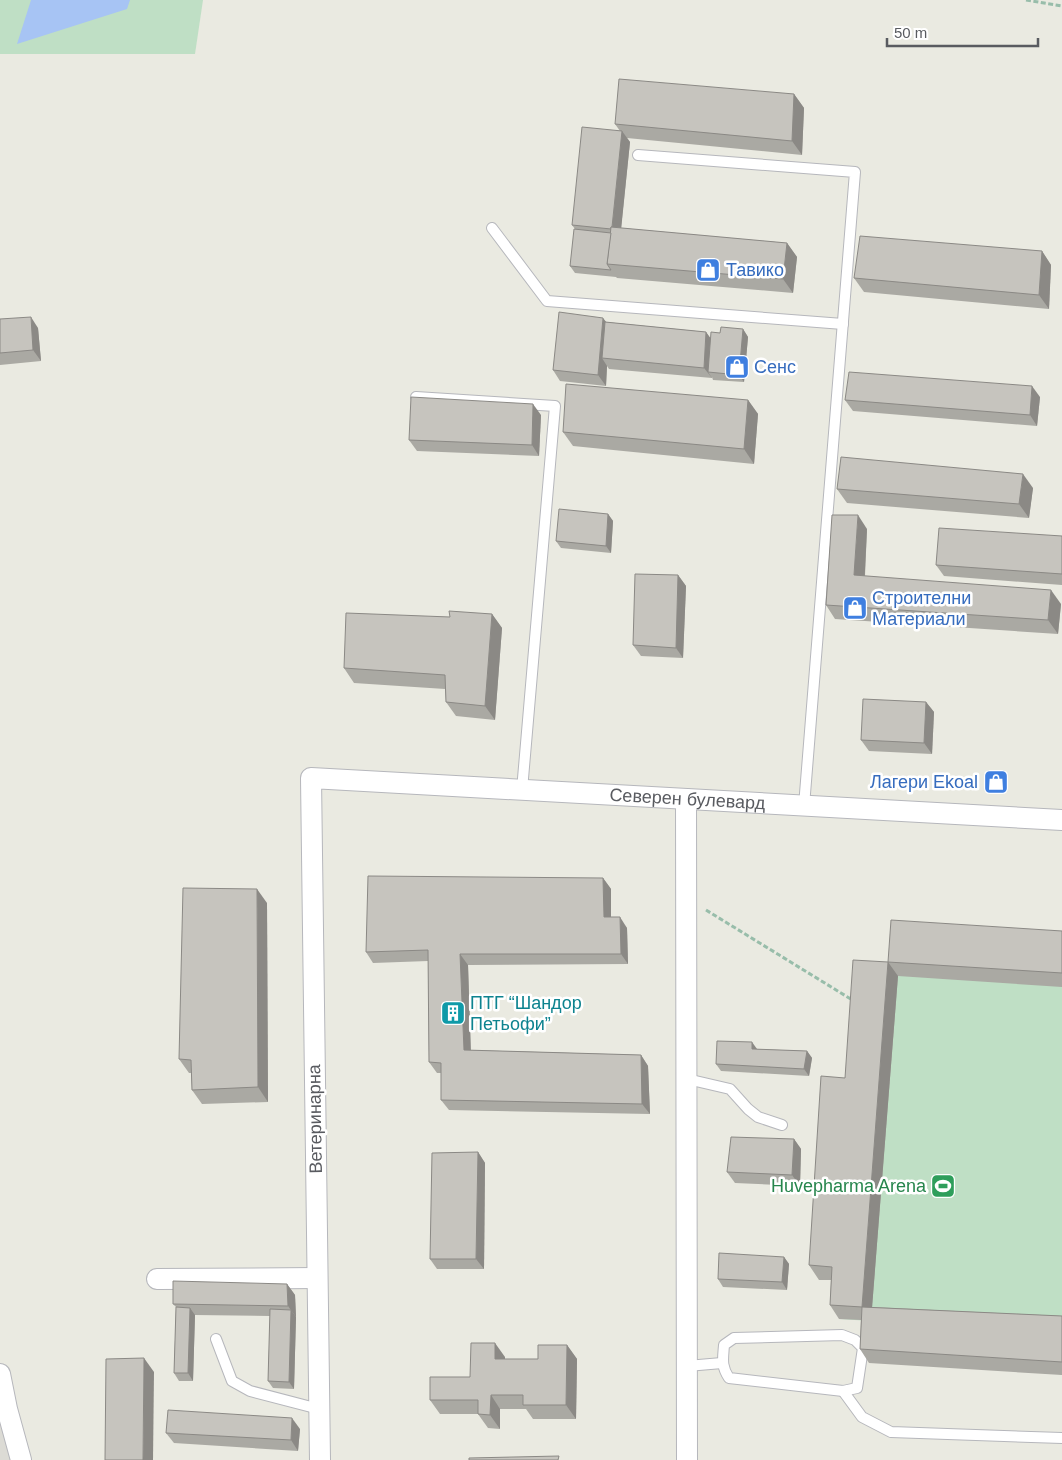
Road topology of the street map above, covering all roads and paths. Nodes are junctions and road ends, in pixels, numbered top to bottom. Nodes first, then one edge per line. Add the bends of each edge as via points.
1 (1026, 0) edge
2 (1062, 6) edge
3 (638, 155) dead end
4 (492, 228) dead end
5 (843, 324) junction
6 (416, 397) edge
7 (311, 778) joint
8 (522, 790) junction
9 (686, 799) junction
10 (804, 806) junction
11 (1062, 820) edge
12 (686, 898) junction
13 (861, 1005) edge
14 (687, 1079) junction
15 (782, 1125) dead end
16 (318, 1278) junction
17 (157, 1279) dead end
18 (216, 1339) dead end
19 (722, 1363) junction
20 (687, 1366) junction
21 (0, 1374) edge
22 (843, 1391) junction
23 (3, 1408) edge
24 (319, 1409) junction
25 (1062, 1438) edge
26 (20, 1460) edge
27 (320, 1460) edge
28 (687, 1460) edge

1 - 2 path
3 - 5 lane via 855,172
4 - 5 lane via 547,301
5 - 10 lane
6 - 8 lane via 555,406
7 - 8 street, Северен булевард
7 - 16 street, Ветеринарна
8 - 9 street, Северен булевард
9 - 10 street, Северен булевард
9 - 12 street
10 - 11 street, Северен булевард
12 - 13 path
12 - 14 street
14 - 15 lane via 730,1089 758,1117
14 - 20 street
16 - 17 street
16 - 24 street, Ветеринарна
18 - 24 lane via 232,1381 250,1391
19 - 20 lane
19 - 22 lane via 729,1378
19 - 22 lane via 724,1345 734,1338 842,1335 855,1340 863,1348 857,1388
20 - 28 street
21 - 23 street
22 - 25 lane via 862,1416 891,1432
23 - 26 street
24 - 27 street, Ветеринарна

